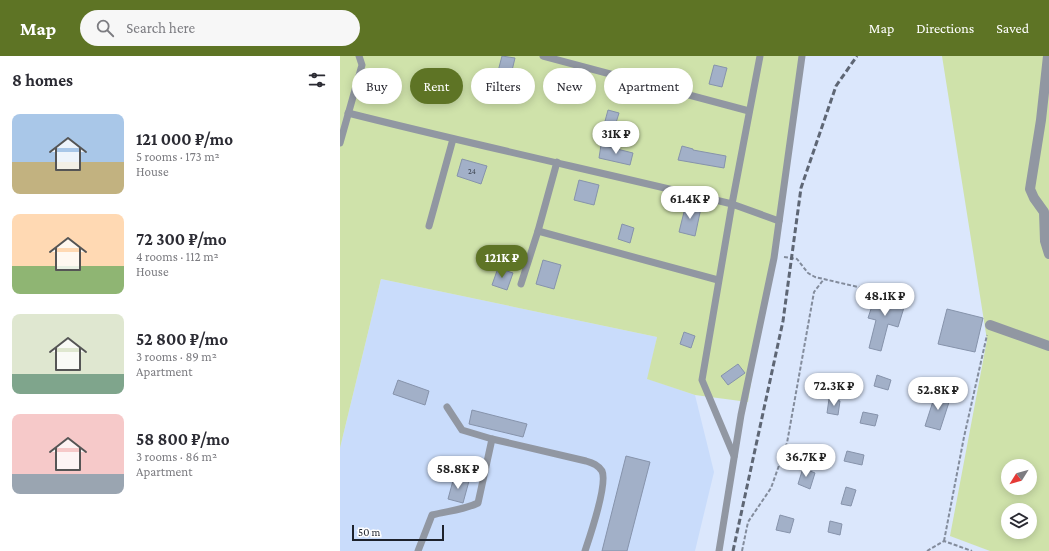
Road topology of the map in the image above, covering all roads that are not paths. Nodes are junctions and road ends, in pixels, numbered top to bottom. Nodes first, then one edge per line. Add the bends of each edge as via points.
1 (359, 56) edge
2 (543, 56) edge
3 (760, 56) edge
4 (802, 56) edge
5 (1048, 56) edge
6 (1048, 68) edge
7 (749, 111) junction
8 (348, 113) junction
9 (453, 139) junction
10 (340, 143) edge
11 (557, 162) junction
12 (1036, 201) junction
13 (1049, 203) edge
14 (732, 204) junction
15 (779, 221) junction
16 (429, 226) dead end
17 (538, 231) junction
18 (1049, 254) edge
19 (718, 280) junction
20 (521, 284) dead end
21 (990, 325) road end
22 (1049, 346) edge
23 (447, 407) dead end
24 (492, 439) junction
25 (734, 457) junction
26 (418, 551) edge
27 (585, 551) edge
28 (718, 551) edge

1 - 8 lane via 362,65
2 - 7 lane
3 - 7 lane
4 - 15 lane
5 - 6 street
6 - 12 street via 1030,189
7 - 14 lane
8 - 9 lane
8 - 10 lane
9 - 11 lane
9 - 16 lane
11 - 14 lane
11 - 17 lane
12 - 13 street
12 - 18 street via 1044,212 1045,241
14 - 15 lane
14 - 19 lane
15 - 25 lane via 774,258
17 - 19 lane
17 - 20 lane
19 - 25 lane via 702,380
21 - 22 street
23 - 24 lane via 462,430
24 - 26 lane via 478,503 432,515
24 - 27 lane via 593,462 598,466 604,478
25 - 28 lane

